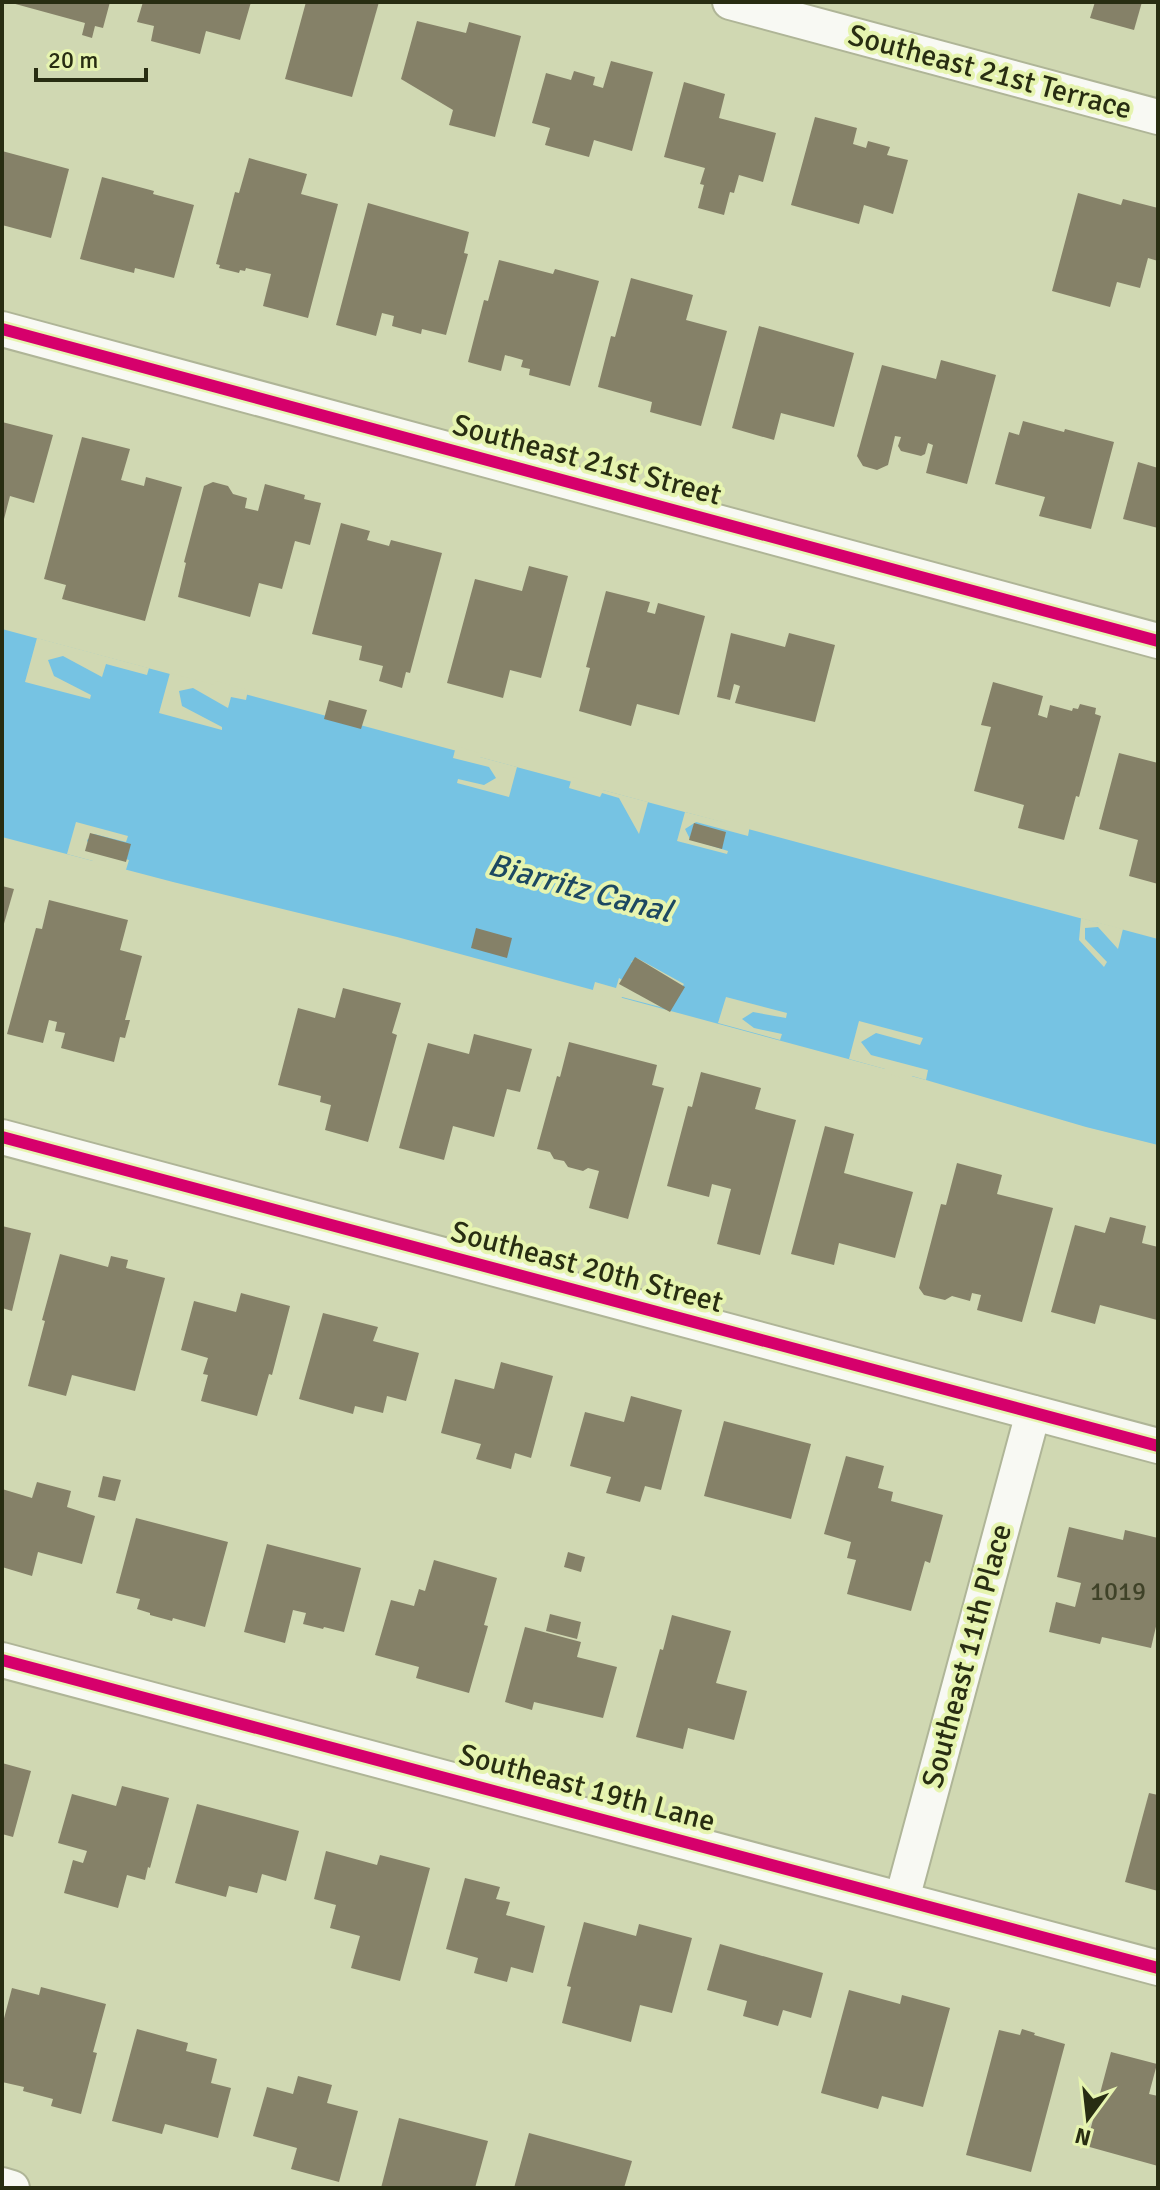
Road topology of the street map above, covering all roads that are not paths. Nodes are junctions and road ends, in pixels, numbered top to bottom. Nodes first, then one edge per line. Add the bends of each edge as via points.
1 (730, 2) edge
2 (1158, 117) edge
3 (2, 329) edge
4 (1158, 641) edge
5 (2, 1137) edge
6 (1033, 1413) junction
7 (1158, 1446) edge
8 (2, 1660) edge
9 (902, 1899) junction
10 (1158, 1968) edge
11 (2, 2185) edge
12 (12, 2188) edge

1 - 2 street, Southeast 21st Terrace
3 - 4 street, Southeast 21st Street
5 - 6 street, Southeast 20th Street
6 - 7 street, Southeast 20th Street
6 - 9 street, Southeast 11th Place
8 - 9 street, Southeast 19th Lane
9 - 10 street, Southeast 19th Lane
11 - 12 street

